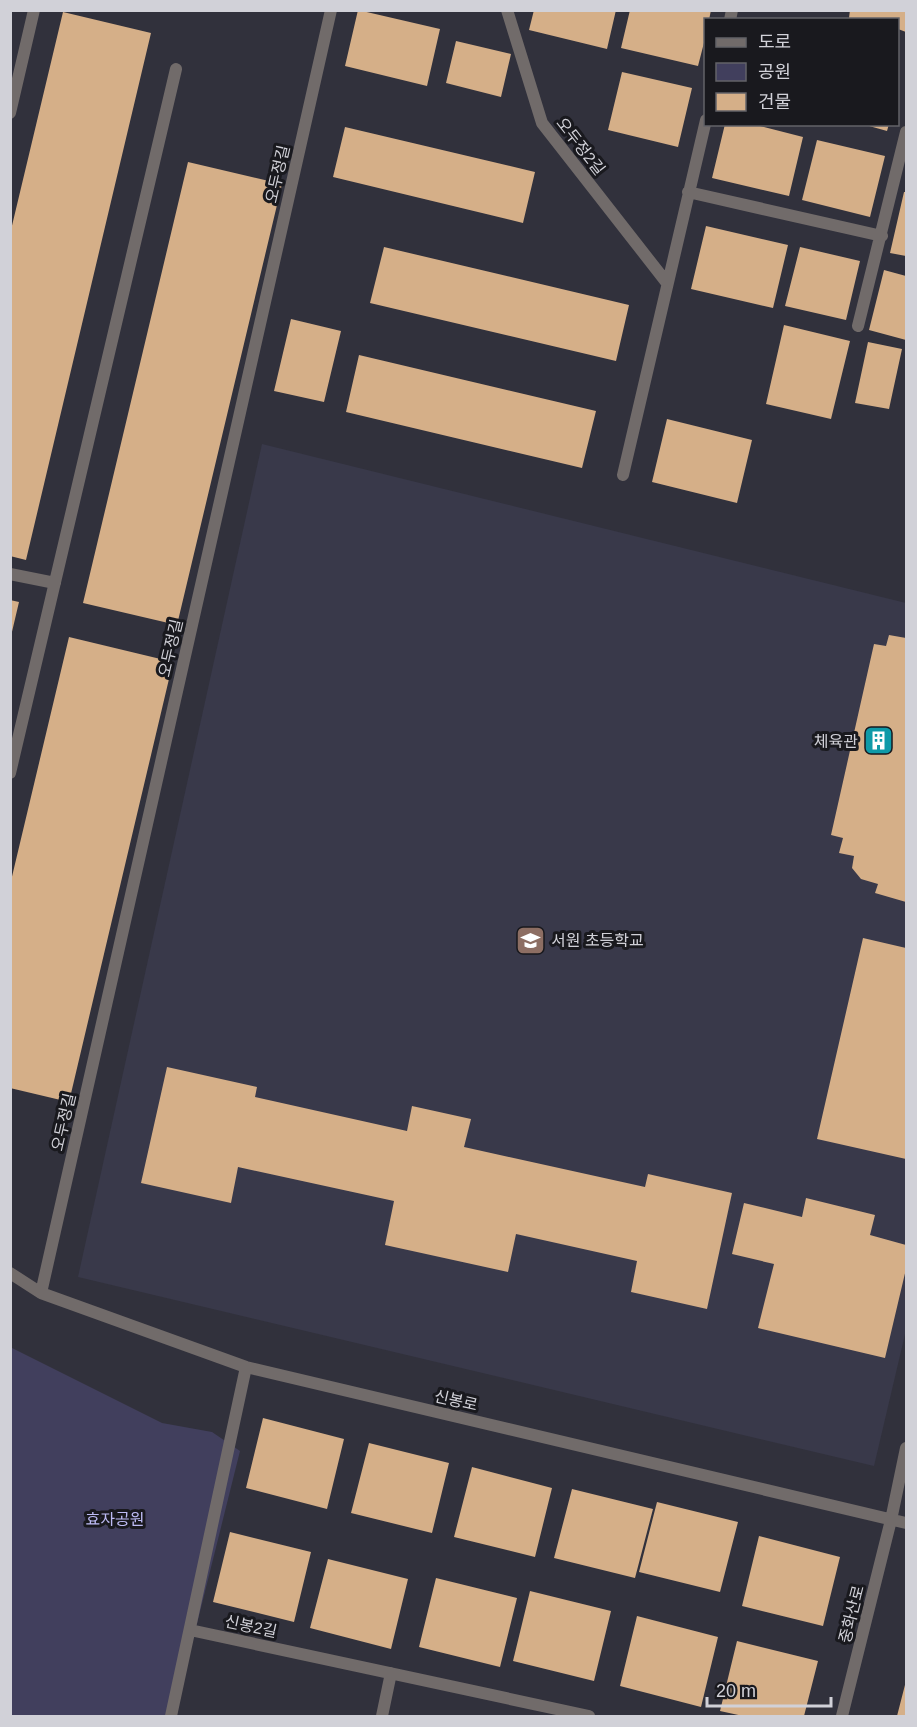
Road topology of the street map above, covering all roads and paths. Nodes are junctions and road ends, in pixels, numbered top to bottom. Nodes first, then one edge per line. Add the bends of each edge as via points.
1 (34, 10) edge
2 (331, 10) edge
3 (507, 10) edge
4 (176, 69) dead end
5 (10, 113) edge
6 (704, 124) edge
7 (906, 132) edge
8 (688, 192) junction
9 (882, 236) junction
10 (667, 283) junction
11 (858, 326) dead end
12 (623, 475) dead end
13 (10, 574) edge
14 (55, 583) junction
15 (10, 773) edge
16 (10, 1273) edge
17 (41, 1293) junction
18 (246, 1367) junction
19 (906, 1448) edge
20 (891, 1520) junction
21 (906, 1523) edge
22 (190, 1629) junction
23 (391, 1673) junction
24 (171, 1716) edge
25 (382, 1716) edge
26 (589, 1716) edge
27 (842, 1716) edge

1 - 5 street
2 - 17 street, 오두정길
3 - 10 street, 오두정2길 via 542,123
4 - 14 street
6 - 8 street
7 - 9 street
8 - 9 street
8 - 10 street
9 - 11 street
10 - 12 street
13 - 14 street
14 - 15 street
16 - 17 street, 신봉로
17 - 18 street, 신봉로
18 - 20 street, 신봉로
18 - 22 street
19 - 20 street, 중화산로
20 - 21 street, 신봉로
20 - 27 street, 중화산로
22 - 23 street, 신봉2길
22 - 24 street
23 - 25 street
23 - 26 street, 신봉2길

